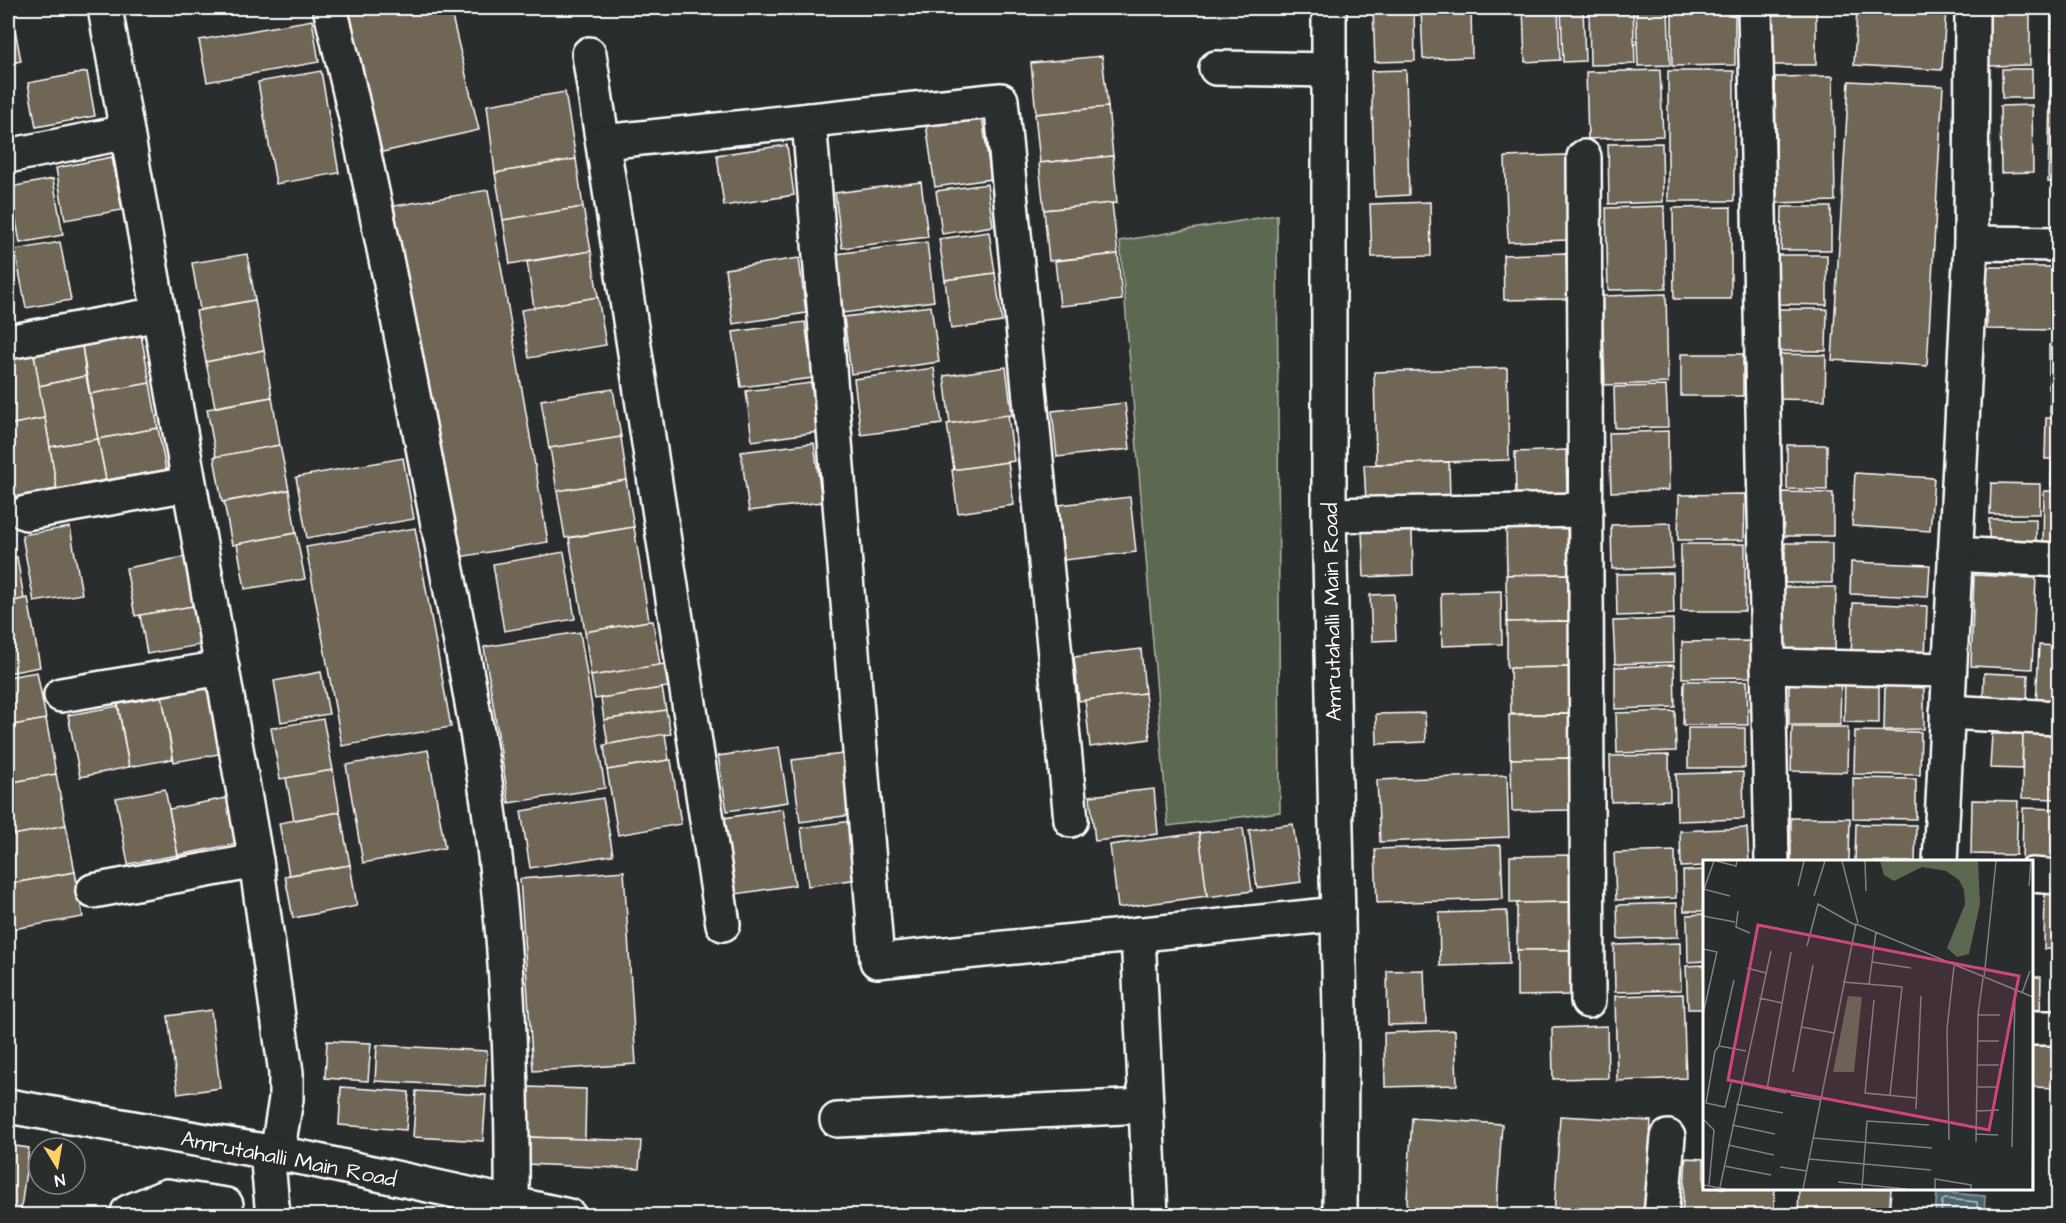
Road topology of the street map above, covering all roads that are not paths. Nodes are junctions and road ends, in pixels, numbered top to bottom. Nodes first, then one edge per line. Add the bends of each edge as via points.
1 (105, 8) edge
2 (330, 8) edge
3 (1329, 8) edge
4 (1755, 8) edge
5 (1972, 8) edge
6 (589, 54) dead end
7 (1216, 68) dead end
8 (1329, 70) junction
9 (809, 120) junction
10 (127, 132) junction
11 (603, 142) junction
12 (8, 156) edge
13 (1584, 157) dead end
14 (1971, 243) junction
15 (2058, 244) edge
16 (159, 314) junction
17 (8, 342) edge
18 (189, 484) junction
19 (1586, 510) junction
20 (26, 513) dead end
21 (1329, 515) junction
22 (1955, 554) junction
23 (2058, 560) edge
24 (1768, 666) junction
25 (222, 668) junction
26 (1949, 670) junction
27 (61, 695) dead end
28 (1947, 712) junction
29 (2058, 718) edge
30 (1071, 820) dead end
31 (1772, 860) edge
32 (1940, 860) edge
33 (256, 861) junction
34 (2033, 875) edge
35 (2058, 877) edge
36 (93, 891) dead end
37 (1338, 914) junction
38 (723, 924) dead end
39 (1138, 934) junction
40 (1588, 1001) dead end
41 (2033, 1028) edge
42 (2058, 1028) edge
43 (8, 1103) edge
44 (1146, 1106) junction
45 (837, 1120) dead end
46 (1668, 1137) dead end
47 (272, 1153) junction
48 (512, 1203) junction
49 (128, 1215) edge
50 (227, 1215) edge
51 (273, 1215) edge
52 (569, 1215) edge
53 (1151, 1215) edge
54 (1340, 1215) edge
55 (1662, 1215) edge

1 - 10 street
2 - 48 street via 397,314 489,805 502,921 512,1080
3 - 8 street, Amrutahalli Main Road
4 - 24 street
5 - 14 street
6 - 11 street
7 - 8 street
8 - 21 street, Amrutahalli Main Road
9 - 11 street
9 - 30 street via 1001,100
9 - 39 street via 877,961
10 - 12 street
10 - 16 street
11 - 38 street
13 - 19 street
14 - 15 street
14 - 22 street
16 - 17 street
16 - 18 street
18 - 20 street
18 - 25 street
19 - 21 street
19 - 40 street
21 - 37 street, Amrutahalli Main Road
22 - 23 street
22 - 26 street
24 - 26 street
24 - 31 street
25 - 27 street
25 - 33 street
26 - 28 street
28 - 29 street
28 - 32 street
33 - 36 street
33 - 47 street via 286,1073 286,1099
34 - 35 street
37 - 39 street
37 - 54 street, Amrutahalli Main Road
39 - 44 street
41 - 42 street
43 - 47 street, Amrutahalli Main Road
44 - 45 street
44 - 53 street
46 - 55 street
47 - 48 street, Amrutahalli Main Road
47 - 51 street
48 - 52 street, Amrutahalli Main Road
49 - 50 street via 167,1196 226,1205

